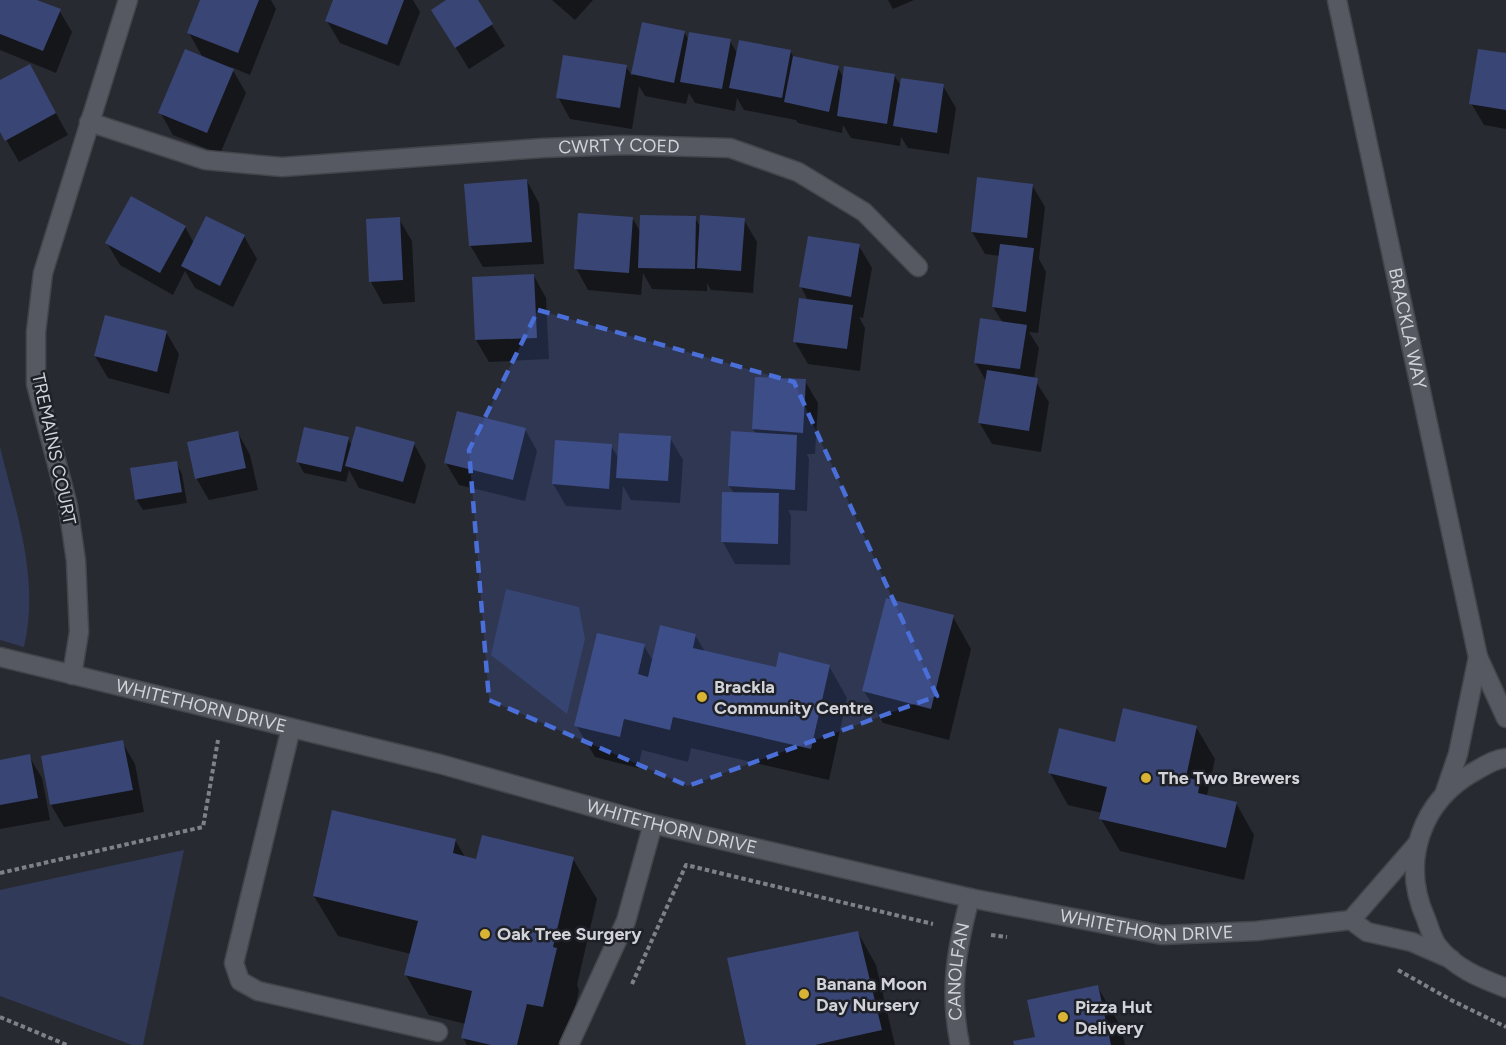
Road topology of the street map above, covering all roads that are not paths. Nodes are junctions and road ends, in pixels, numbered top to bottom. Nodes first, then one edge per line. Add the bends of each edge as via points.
1 (128, 0) edge
2 (1337, 0) edge
3 (89, 122) junction
4 (918, 267) dead end
5 (0, 657) edge
6 (1478, 657) junction
7 (72, 675) junction
8 (1506, 718) edge
9 (291, 728) junction
10 (1506, 758) edge
11 (1444, 796) junction
12 (653, 824) junction
13 (1418, 843) junction
14 (970, 898) junction
15 (1351, 920) junction
16 (1454, 960) junction
17 (1506, 988) edge
18 (438, 1032) dead end
19 (574, 1044) edge
20 (960, 1045) edge

1 - 3 street, TREMAINS COURT
2 - 6 street, BRACKLA WAY
3 - 4 street, CWRT Y COED via 205,160 282,167 543,148 625,145 730,148 798,172 864,212
3 - 7 street, TREMAINS COURT via 43,273 36,332 36,384 68,506 76,561 79,633
5 - 7 street, WHITETHORN DRIVE
6 - 8 street, BRACKLA WAY
6 - 11 street, BRACKLA WAY via 1458,754
7 - 9 street, WHITETHORN DRIVE
9 - 12 street, WHITETHORN DRIVE via 440,764
9 - 18 street via 234,963 240,981 258,991
10 - 11 street via 1455,782
11 - 13 street via 1428,815
12 - 14 street, WHITETHORN DRIVE
12 - 19 street via 626,921
13 - 15 street
13 - 16 street via 1414,855 1415,896 1437,944
14 - 15 street, WHITETHORN DRIVE via 1162,935 1256,931
14 - 20 street, CANOLFAN via 956,957 954,1012
15 - 16 street via 1366,932 1412,942
16 - 17 street via 1469,974

